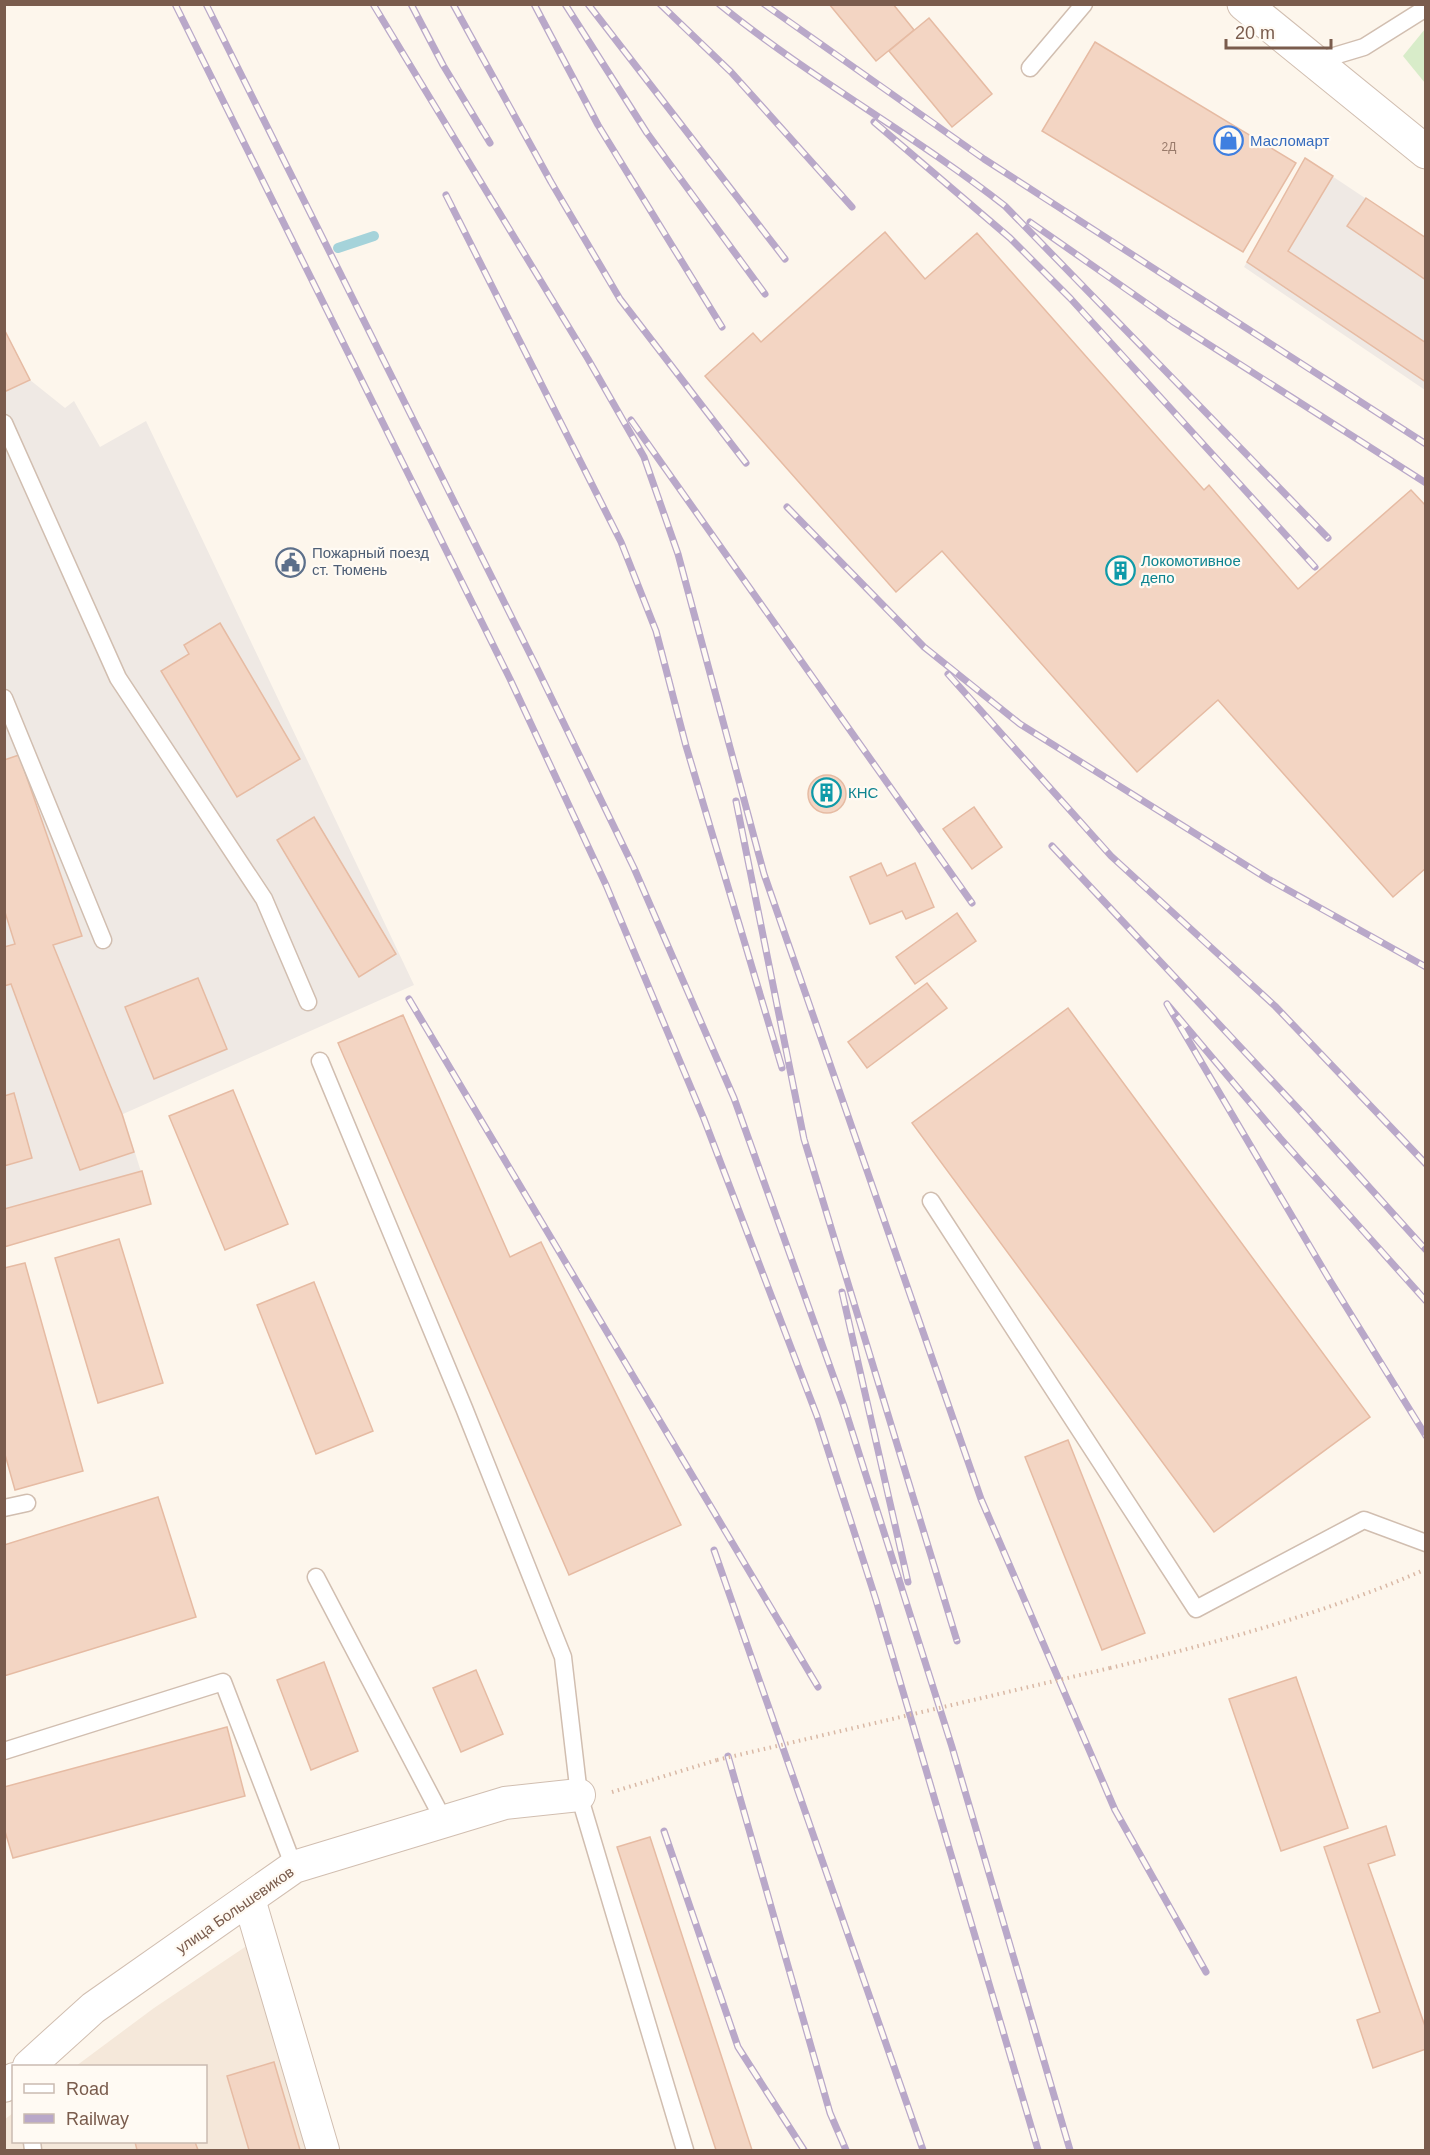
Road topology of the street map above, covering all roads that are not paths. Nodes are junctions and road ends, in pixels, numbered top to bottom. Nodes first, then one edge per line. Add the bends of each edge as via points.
1 (1084, 4) edge
2 (1425, 8) edge
3 (1254, 10) edge
4 (1312, 62) junction
5 (1030, 68) dead end
6 (1425, 152) edge
7 (4, 423) edge
8 (4, 698) edge
9 (103, 940) dead end
10 (308, 1002) dead end
11 (320, 1061) dead end
12 (931, 1201) dead end
13 (27, 1503) dead end
14 (4, 1508) edge
15 (1425, 1543) edge
16 (316, 1577) dead end
17 (4, 1751) edge
18 (579, 1795) junction
19 (444, 1821) junction
20 (294, 1867) junction
21 (249, 1899) junction
22 (31, 2065) edge
23 (323, 2151) edge
24 (685, 2151) edge

1 - 5 lane
2 - 4 lane via 1364,47
3 - 4 street
4 - 6 street
7 - 10 lane via 118,678 264,899
8 - 9 lane
11 - 18 lane via 563,1657
12 - 15 lane via 1196,1609 1364,1520
13 - 14 lane
16 - 19 lane
17 - 20 lane via 224,1682
18 - 19 street, улица Большевиков via 505,1803
18 - 24 lane
19 - 20 street, улица Большевиков
20 - 21 street, улица Большевиков
21 - 22 street, улица Большевиков via 93,2008
21 - 23 street

